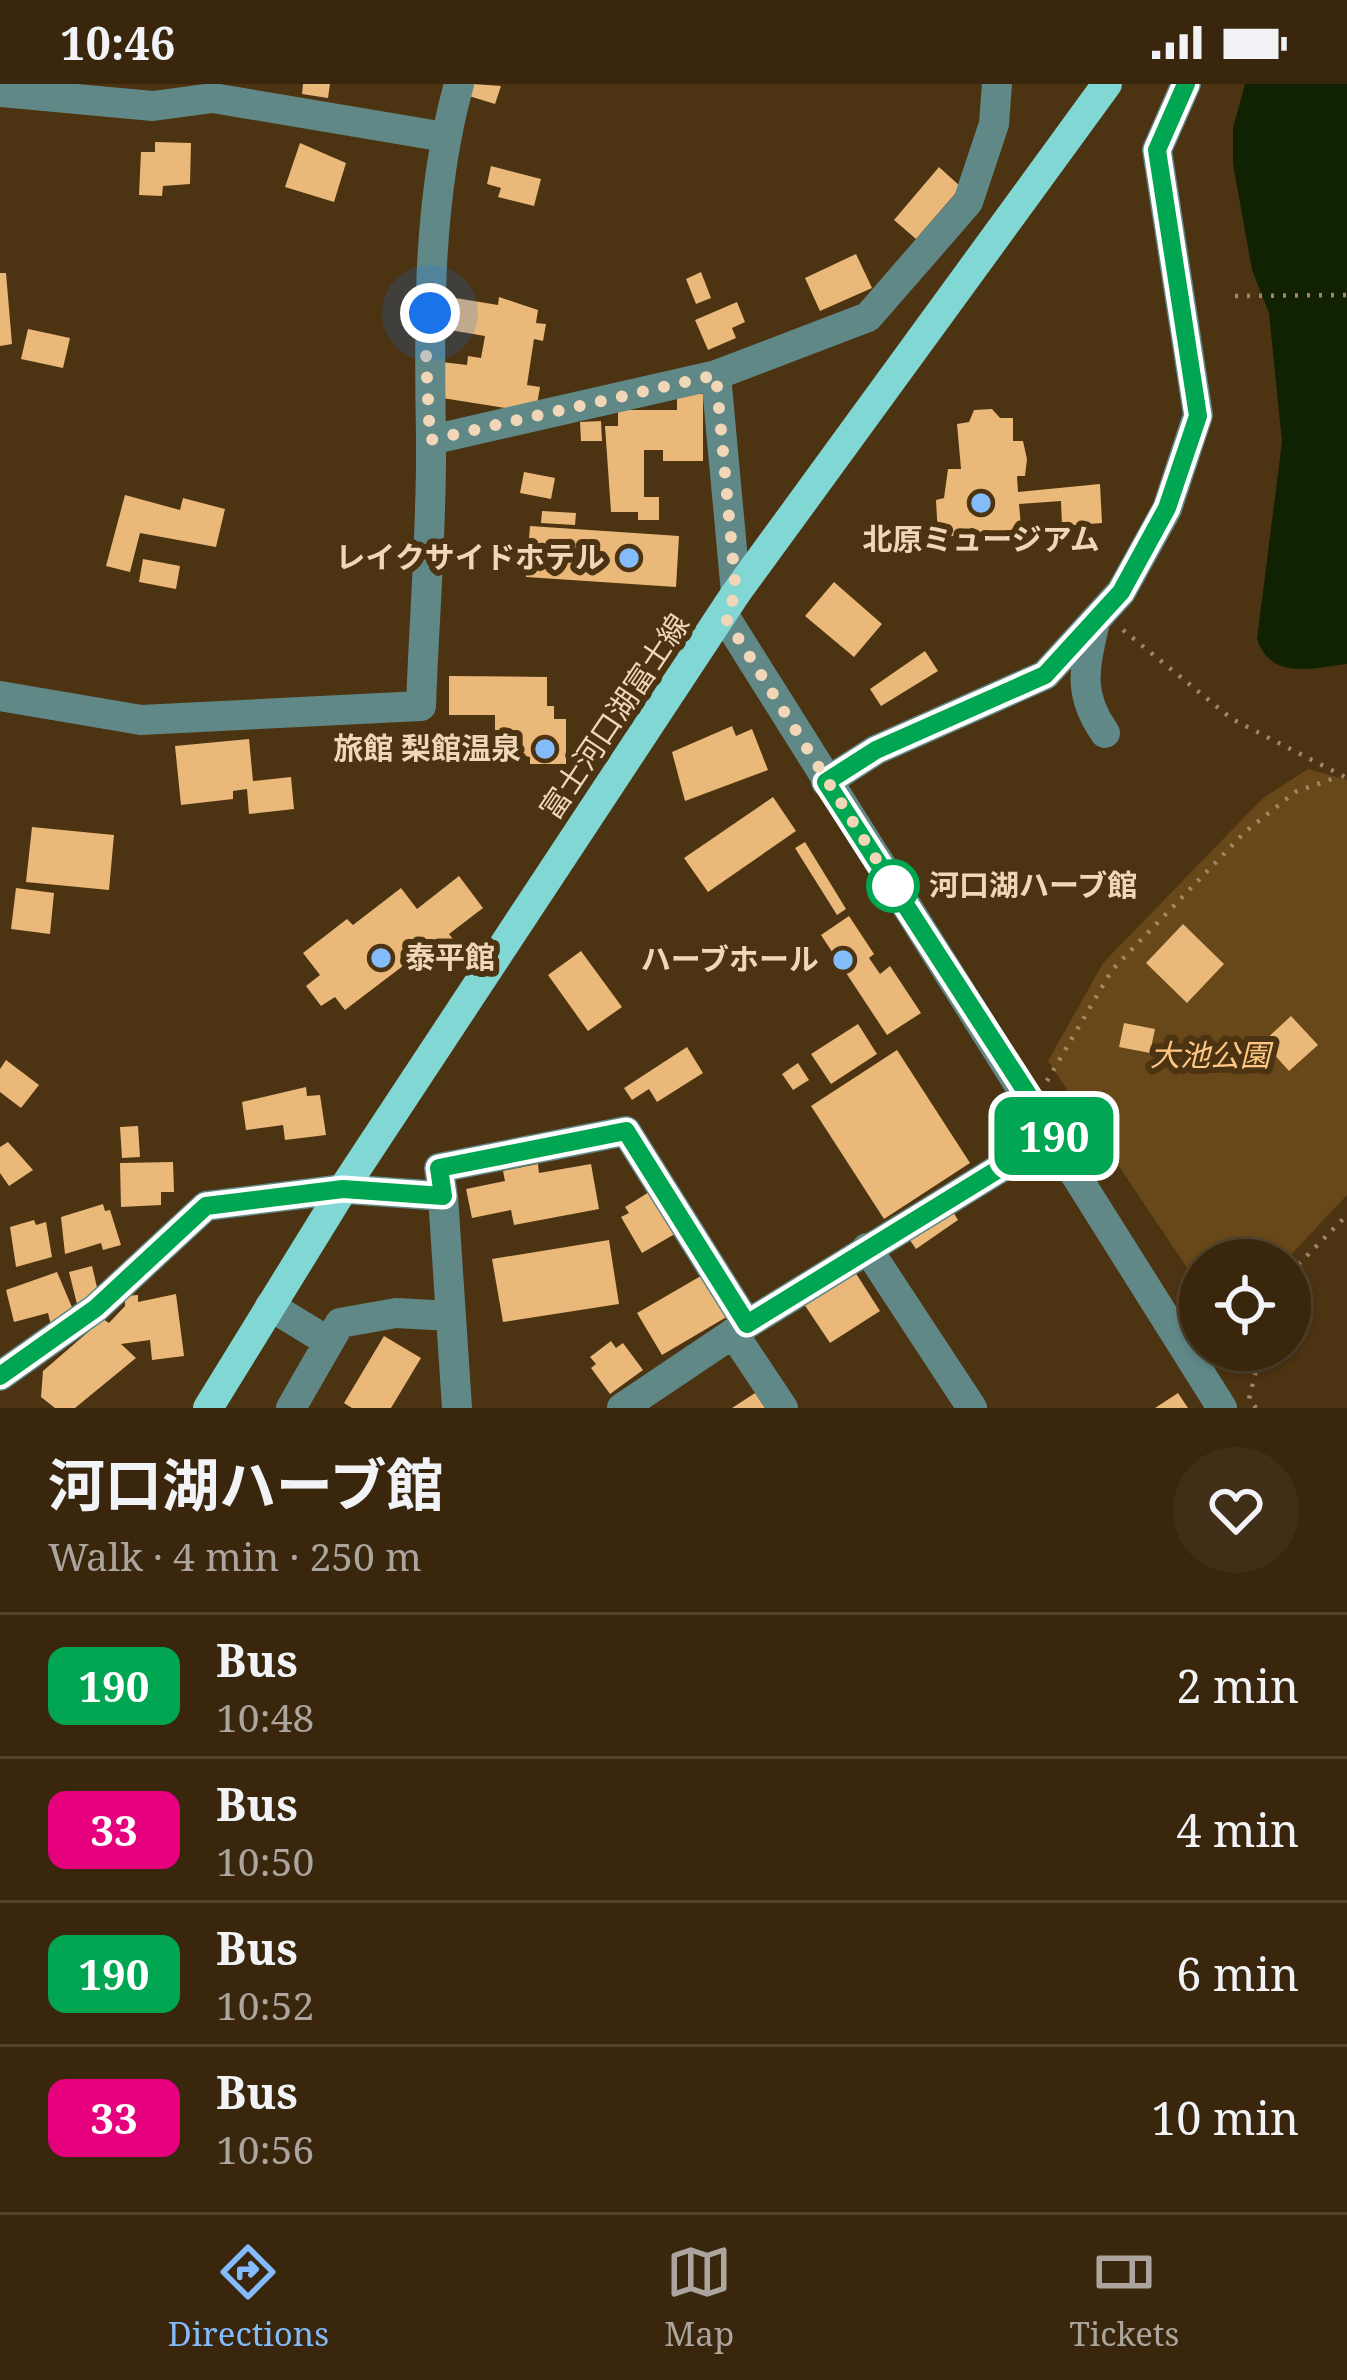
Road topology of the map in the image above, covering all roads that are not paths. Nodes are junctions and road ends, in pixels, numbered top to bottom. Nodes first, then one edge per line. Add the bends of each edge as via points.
1 (459, 84) edge
2 (997, 84) edge
3 (1107, 84) edge
4 (1186, 84) edge
5 (0, 92) edge
6 (445, 136) junction
7 (716, 375) junction
8 (430, 440) junction
9 (730, 605) junction
10 (1100, 618) junction
11 (0, 696) edge
12 (1105, 733) dead end
13 (826, 782) junction
14 (1054, 1135) junction
15 (343, 1189) junction
16 (443, 1196) junction
17 (867, 1249) junction
18 (270, 1306) junction
19 (451, 1316) junction
20 (740, 1329) junction
21 (329, 1342) junction
22 (0, 1376) edge
23 (208, 1408) edge
24 (291, 1408) edge
25 (458, 1408) edge
26 (622, 1408) edge
27 (783, 1408) edge
28 (972, 1408) edge
29 (1222, 1408) edge

1 - 6 street
2 - 7 street via 994,124 968,202 868,316
3 - 9 main road, 富士河口湖富士線
4 - 10 street via 1156,164 1198,416 1167,508
5 - 6 street via 153,106 213,98
6 - 8 street via 426,357
7 - 8 street
7 - 9 street
8 - 11 street via 421,706 141,720
9 - 13 street
9 - 15 main road, 富士河口湖富士線
10 - 12 street via 1086,665 1087,707
10 - 13 street via 1045,675 876,750
13 - 14 street
14 - 17 street
14 - 29 street
15 - 16 street
15 - 18 main road, 富士河口湖富士線
15 - 22 street via 206,1206 96,1308
16 - 19 street
16 - 20 street via 439,1168 626,1131
17 - 20 street
17 - 28 street
18 - 21 street
18 - 23 main road, 富士河口湖富士線
19 - 21 street via 396,1313 340,1323
19 - 25 street
20 - 26 street
20 - 27 street
21 - 24 street

